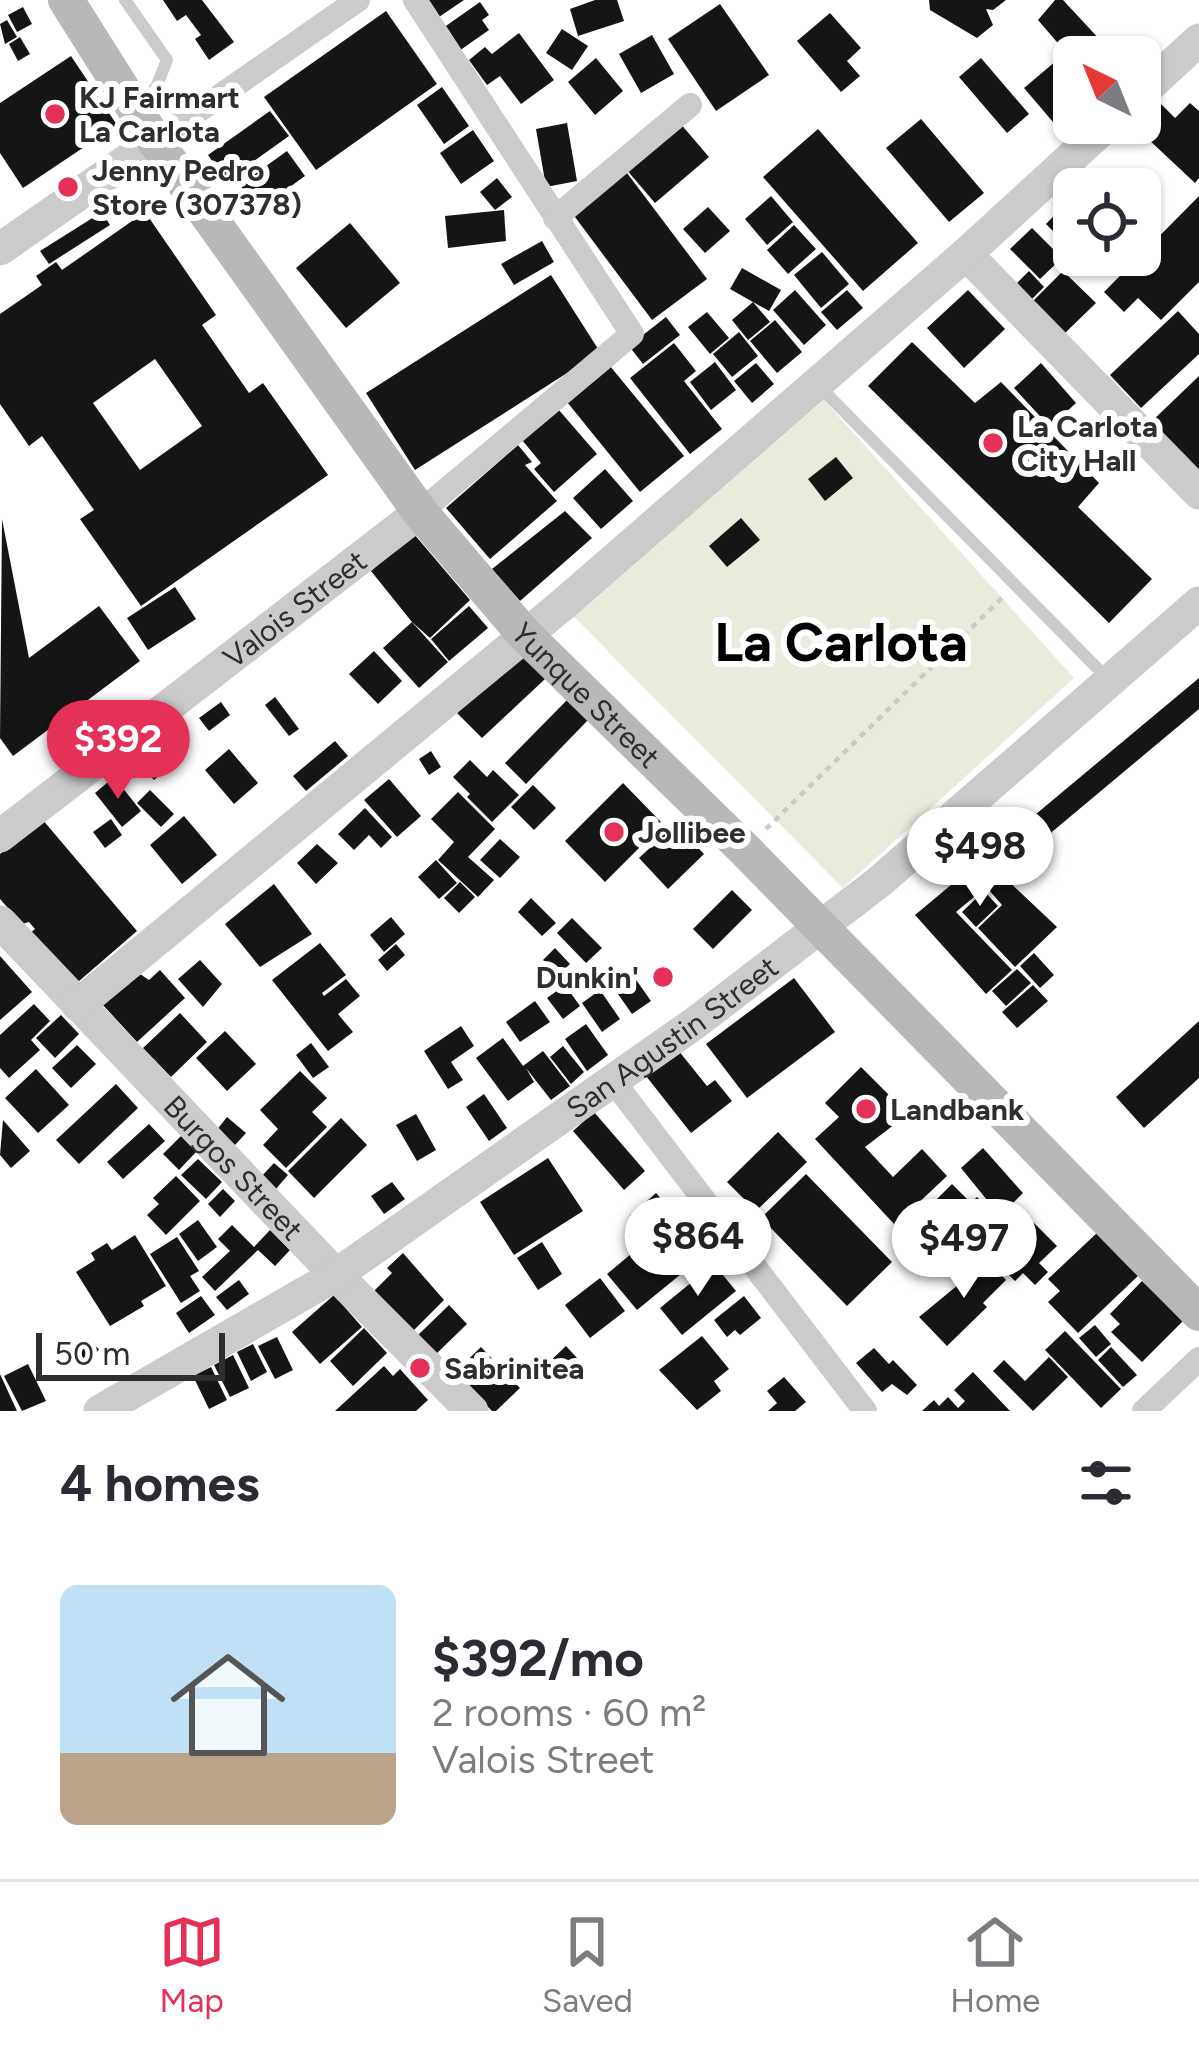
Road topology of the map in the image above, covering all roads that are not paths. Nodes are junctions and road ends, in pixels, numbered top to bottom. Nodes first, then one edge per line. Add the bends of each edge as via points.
1 (66, 0) edge
2 (125, 0) edge
3 (358, 0) edge
4 (415, 0) edge
5 (1199, 40) edge
6 (1161, 75) edge
7 (690, 105) dead end
8 (146, 127) junction
9 (1085, 144) edge
10 (555, 218) junction
11 (0, 249) edge
12 (966, 254) junction
13 (817, 383) junction
14 (1199, 493) edge
15 (420, 512) junction
16 (1199, 603) edge
17 (524, 634) junction
18 (1108, 679) junction
19 (0, 836) edge
20 (0, 922) edge
21 (821, 927) junction
22 (78, 1005) junction
23 (614, 1082) junction
24 (337, 1275) junction
25 (1199, 1313) edge
26 (1199, 1360) edge
27 (100, 1411) edge
28 (472, 1411) edge
29 (865, 1411) edge
30 (1144, 1411) edge

1 - 8 main road, Yunque Street
2 - 8 lane via 167,60
3 - 8 street
4 - 10 street
5 - 6 street
7 - 10 street
8 - 11 street
8 - 15 main road, Yunque Street
9 - 12 street
10 - 15 street via 632,334
12 - 13 street
12 - 14 street
13 - 17 street
13 - 18 lane
15 - 17 main road, Yunque Street
15 - 19 street, Valois Street
16 - 18 street, San Agustin Street
17 - 21 main road, Yunque Street
17 - 22 street
18 - 21 street, San Agustin Street
20 - 22 street, Burgos Street
21 - 23 street, San Agustin Street
21 - 25 main road, Yunque Street
22 - 24 street, Burgos Street
23 - 24 street, San Agustin Street
23 - 29 street
24 - 27 street, San Agustin Street
24 - 28 street, Burgos Street
26 - 30 street

